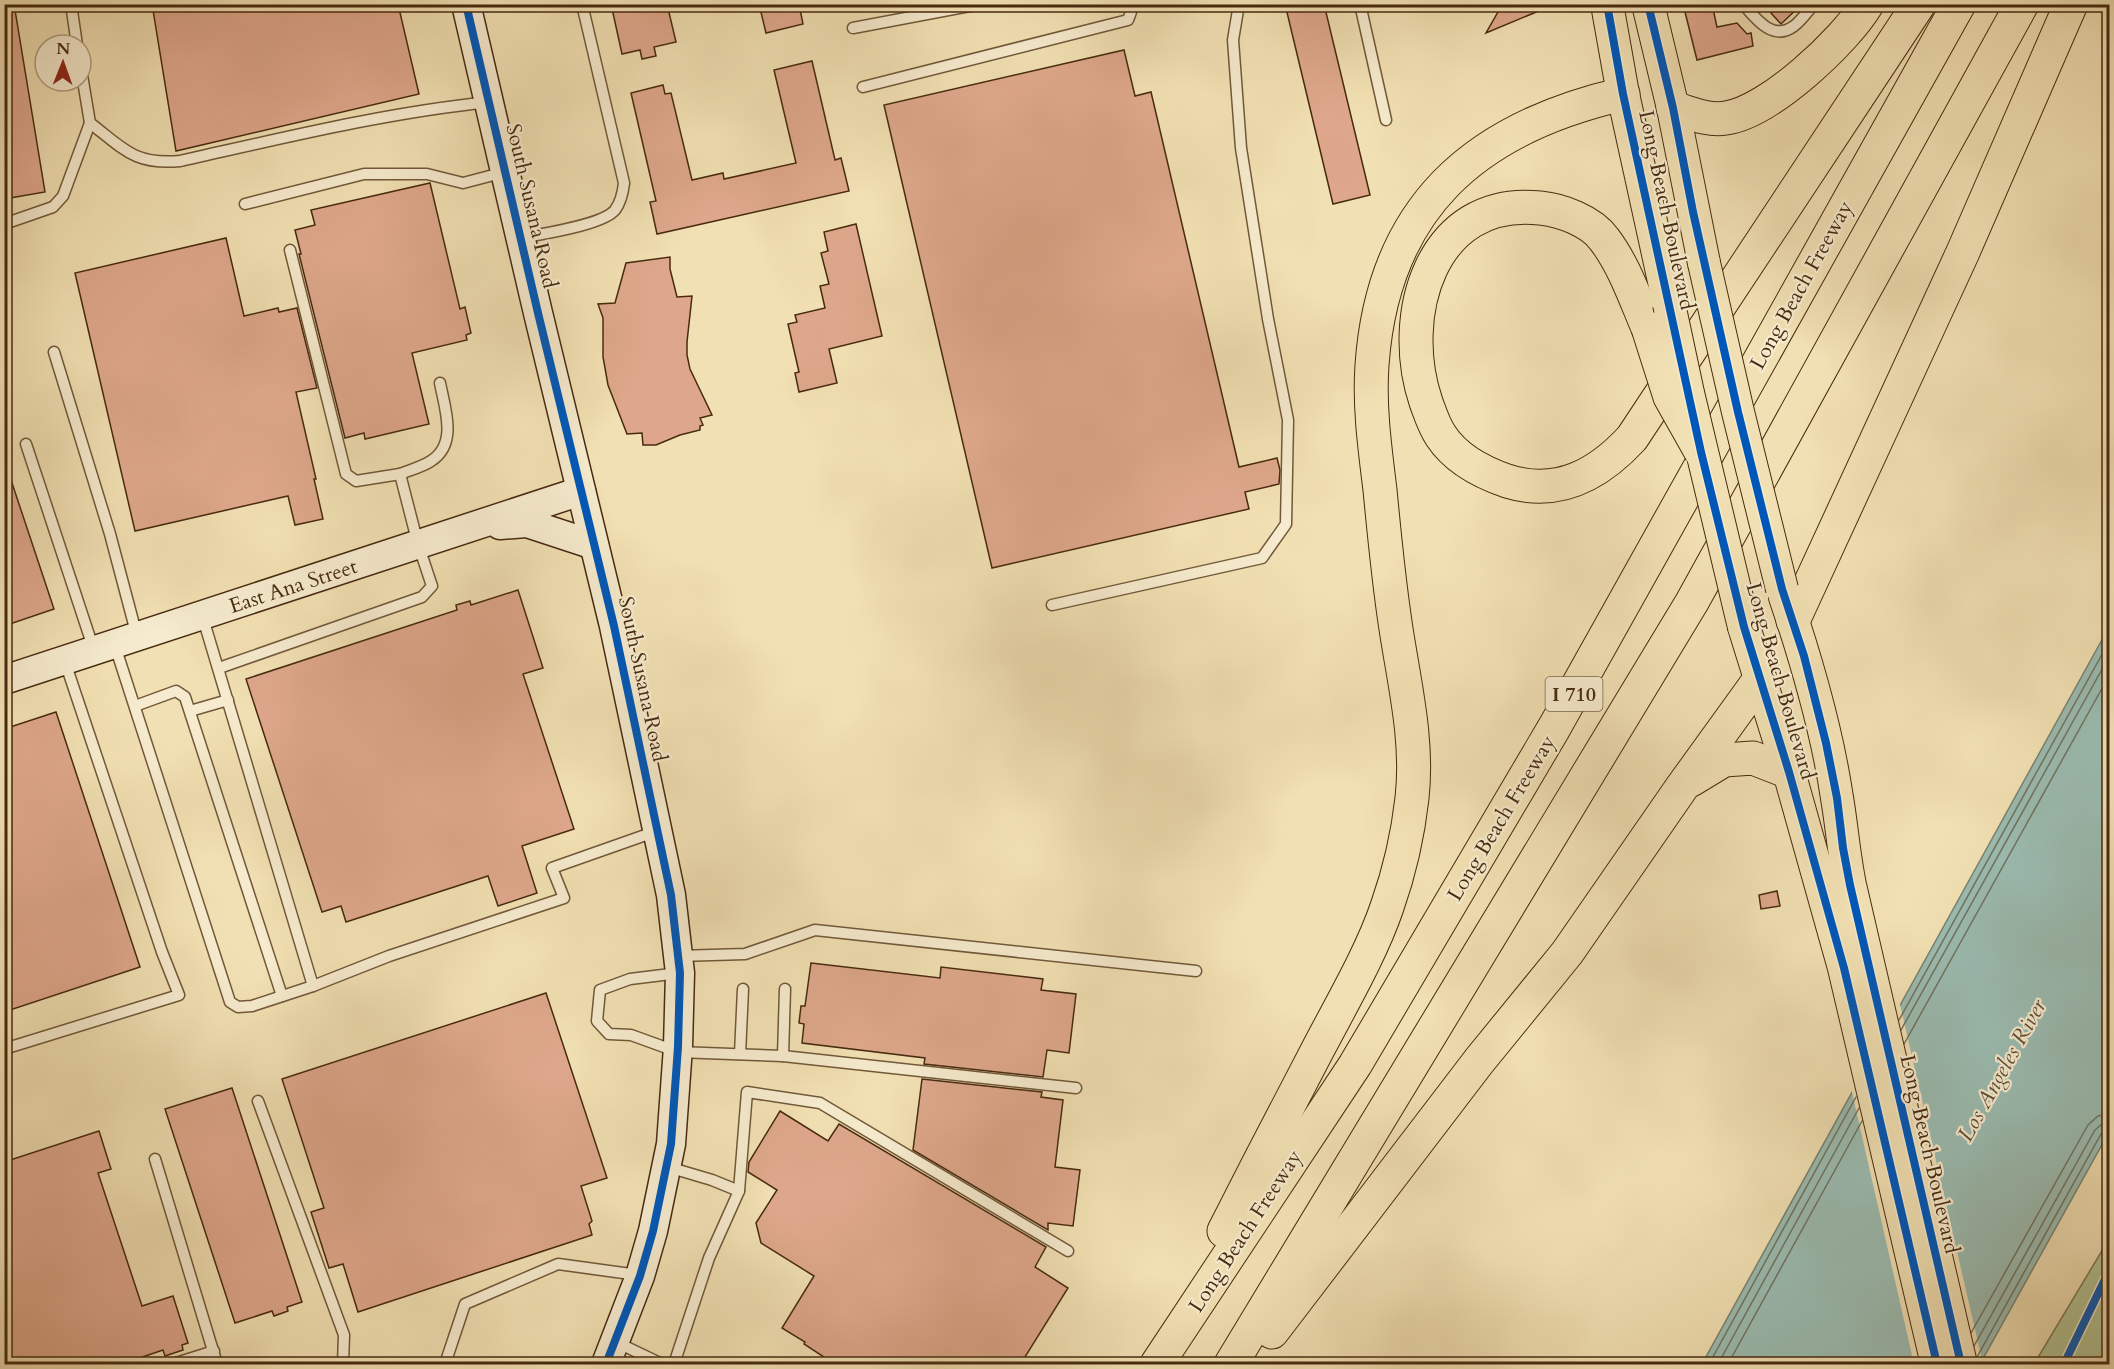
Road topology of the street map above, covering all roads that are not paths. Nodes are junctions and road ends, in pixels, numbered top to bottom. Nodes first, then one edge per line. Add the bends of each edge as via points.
1 (71, 4) edge
2 (466, 4) edge
3 (582, 4) edge
4 (980, 4) edge
5 (1131, 4) edge
6 (1239, 4) edge
7 (1359, 4) edge
8 (1606, 4) edge
9 (1648, 4) edge
10 (1743, 4) edge
11 (1814, 4) edge
12 (1867, 4) edge
13 (1919, 4) edge
14 (1959, 4) edge
15 (2022, 4) edge
16 (2071, 4) edge
17 (853, 28) dead end
18 (75, 33) edge
19 (863, 87) dead end
20 (85, 93) edge
21 (1623, 94) junction
22 (489, 102) junction
23 (1673, 108) junction
24 (1386, 120) dead end
25 (90, 123) junction
26 (505, 172) junction
27 (245, 204) dead end
28 (4, 224) edge
29 (520, 238) junction
30 (290, 250) dead end
31 (1698, 270) junction
32 (54, 352) dead end
33 (440, 383) dead end
34 (26, 444) dead end
35 (1701, 452) junction
36 (400, 474) junction
37 (581, 491) junction
38 (468, 528) junction
39 (418, 544) junction
40 (594, 545) junction
41 (1052, 605) dead end
42 (202, 615) junction
43 (1793, 621) junction
44 (115, 644) junction
45 (64, 660) junction
46 (219, 668) junction
47 (4, 680) edge
48 (1760, 680) junction
49 (228, 700) junction
50 (135, 706) junction
51 (190, 711) junction
52 (1789, 772) junction
53 (1682, 787) junction
54 (657, 831) junction
55 (679, 965) junction
56 (1856, 965) junction
57 (1196, 971) dead end
58 (313, 986) junction
59 (743, 989) dead end
60 (785, 989) dead end
61 (282, 996) junction
62 (4, 1049) edge
63 (678, 1052) junction
64 (740, 1054) junction
65 (783, 1056) junction
66 (1076, 1088) dead end
67 (258, 1101) dead end
68 (155, 1158) dead end
69 (666, 1166) junction
70 (738, 1191) junction
71 (1068, 1251) dead end
72 (640, 1276) junction
73 (214, 1351) junction
74 (611, 1353) edge
75 (172, 1365) edge
76 (217, 1365) edge
77 (343, 1365) edge
78 (445, 1365) edge
79 (662, 1365) edge
80 (674, 1365) edge
81 (1156, 1365) edge
82 (1231, 1365) edge
83 (1248, 1365) edge
84 (1937, 1365) edge
85 (1961, 1365) edge

1 - 18 lane
2 - 22 street, South Susana Road
3 - 29 lane via 624,183 623,195 614,211 591,223
4 - 17 lane
5 - 19 lane via 1128,20
6 - 41 lane via 1233,40 1241,148 1288,420 1286,524 1262,558
7 - 24 lane
8 - 21 main road, Long Beach Boulevard
9 - 23 main road, Long Beach Boulevard
10 - 11 lane via 1765,28 1781,32 1794,26
12 - 23 highway via 1810,68 1749,111 1710,119
13 - 35 highway, bridge via 1632,438 1601,468 1584,478 1563,484 1514,483 1472,465 1440,435 1416,365 1415,342 1425,285 1437,255 1465,226 1504,208 1548,209 1578,220 1603,237 1648,328 1670,397
14 - 81 highway, Long Beach Freeway / I 710 via 1548,739 1355,1065
15 - 82 highway, I 710 via 1692,602
16 - 43 highway via 1963,252
20 - 25 lane
21 - 31 main road via 1650,104 1656,112
21 - 35 main road, Long Beach Boulevard, bridge
21 - 81 highway via 1552,116 1486,149 1438,190 1399,249 1377,322 1371,408 1413,755 1412,798 1401,856 1386,908 1357,972
22 - 25 lane via 376,118 165,162 132,156
22 - 26 street, South Susana Road
23 - 31 main road, Long Beach Boulevard
25 - 28 lane via 63,196 53,207
26 - 27 lane via 463,183 427,174 364,174
26 - 29 street, South Susana Road
29 - 37 street, South Susana Road
30 - 36 lane via 346,474 356,481
31 - 43 main road, Long Beach Boulevard, bridge
32 - 44 lane via 110,534
33 - 36 lane via 449,426 444,446 432,461
34 - 44 lane
35 - 48 main road, Long Beach Boulevard, bridge
36 - 39 lane
37 - 38 street, East Ana Street
37 - 40 street, South Susana Road
38 - 39 street, East Ana Street
38 - 40 street via 527,523
39 - 42 street, East Ana Street
39 - 46 lane via 432,586 422,597
40 - 54 street, South Susana Road
42 - 44 street, East Ana Street
42 - 46 lane
43 - 48 main road
43 - 56 main road, Long Beach Boulevard via 1837,798
44 - 45 street, East Ana Street
44 - 50 lane
45 - 47 street, East Ana Street
45 - 62 lane via 179,995
46 - 49 lane
48 - 52 main road, Long Beach Boulevard
48 - 53 highway
49 - 51 lane
49 - 58 lane
50 - 51 lane via 176,691 185,697
50 - 61 lane via 230,1002 238,1007 252,1006
51 - 61 lane
52 - 53 highway via 1753,758 1724,760
52 - 56 main road, Long Beach Boulevard
53 - 83 highway via 1567,953 1479,1061
54 - 55 street, South Susana Road via 671,895
54 - 58 lane via 552,868 564,898 389,956
55 - 57 lane via 745,954 816,930
55 - 63 street, South Susana Road
55 - 63 lane via 600,990 597,1021 609,1034 631,1035
56 - 84 main road, Long Beach Boulevard
56 - 85 main road, Long Beach Boulevard
58 - 61 lane
59 - 64 lane
60 - 65 lane
63 - 64 lane
63 - 69 street, South Susana Road
64 - 65 lane
65 - 66 lane
67 - 77 lane via 344,1335
68 - 73 lane
69 - 70 lane
69 - 72 street, South Susana Road
70 - 71 lane via 747,1092 820,1103
70 - 80 lane via 709,1258
72 - 74 street, South Susana Road
72 - 78 lane via 558,1264 465,1304
73 - 75 lane
73 - 76 lane
74 - 79 lane

